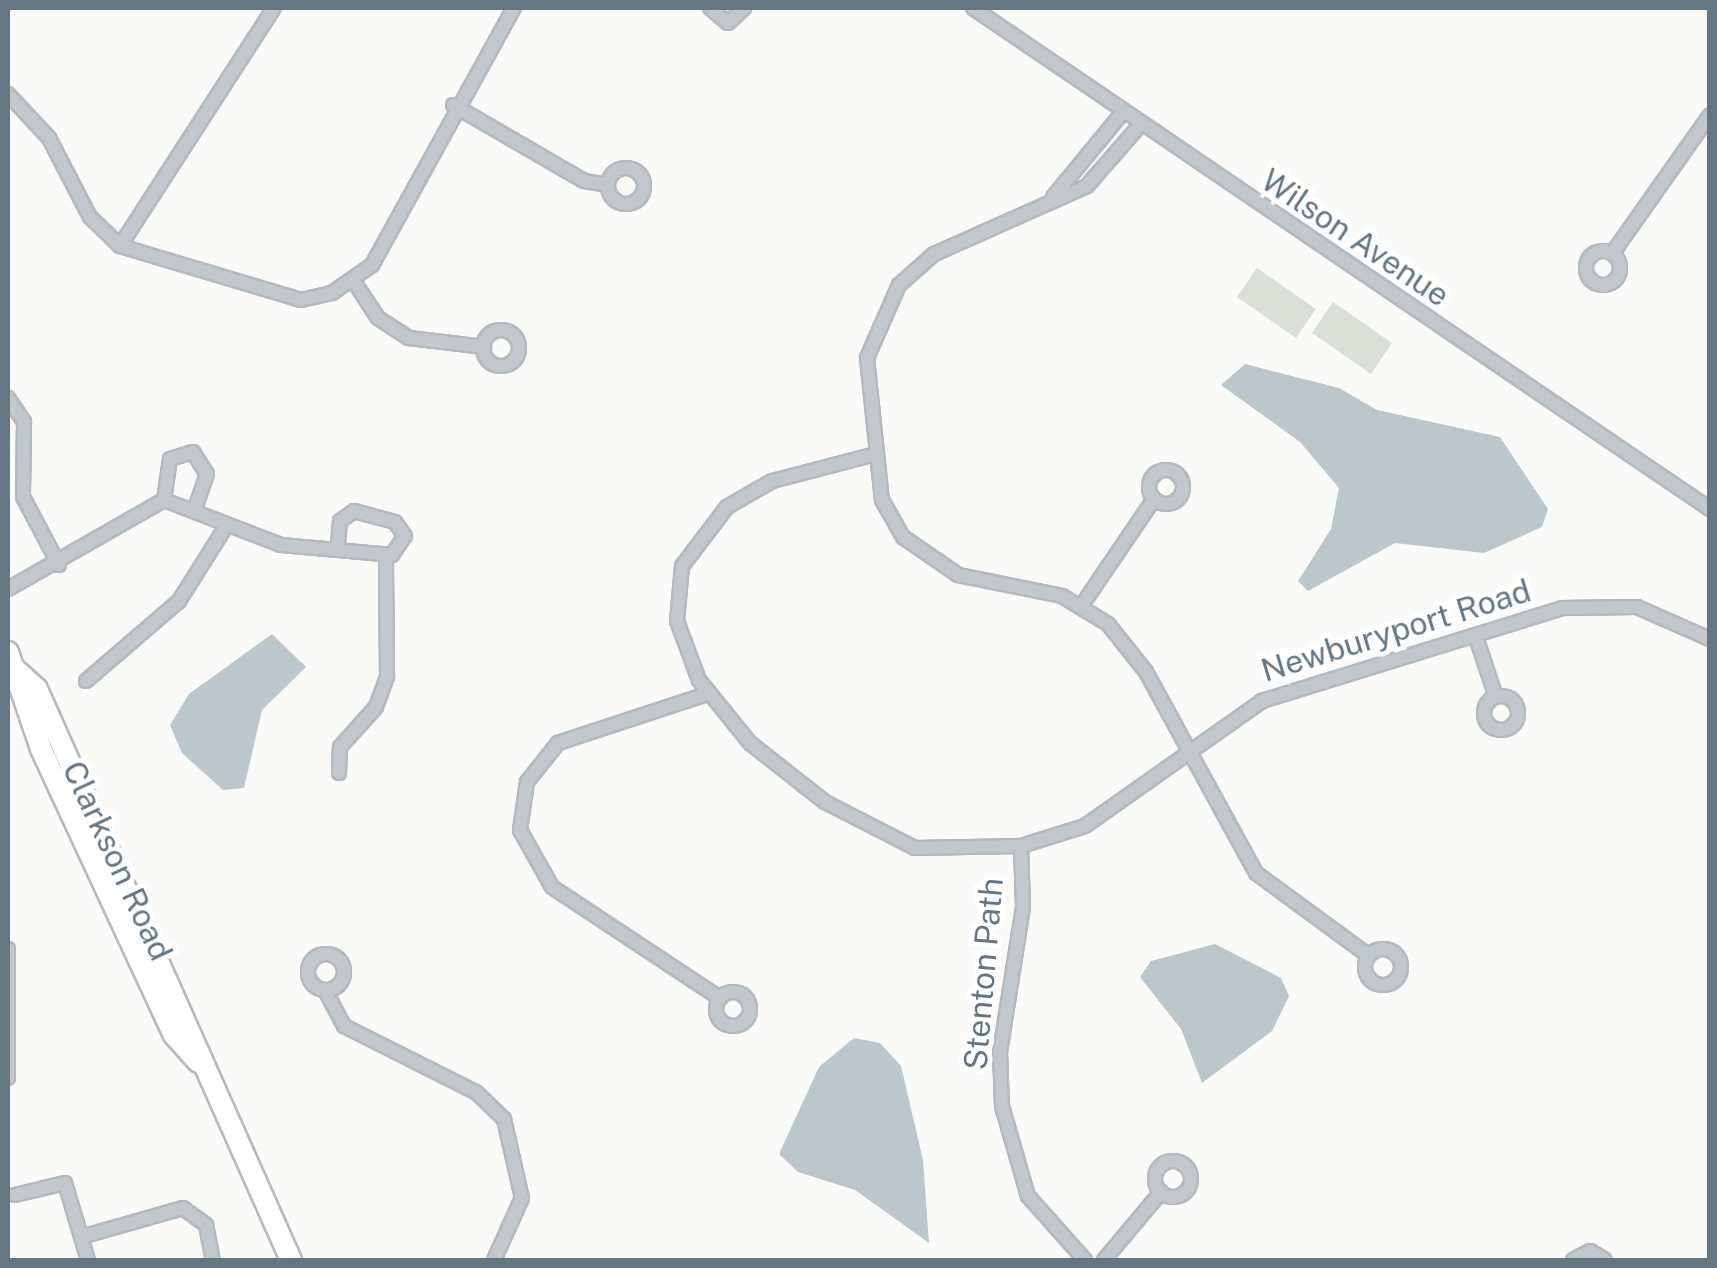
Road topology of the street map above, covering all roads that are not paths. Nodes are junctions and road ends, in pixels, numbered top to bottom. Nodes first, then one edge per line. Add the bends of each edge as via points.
1 (274, 8) edge
2 (514, 8) edge
3 (710, 8) edge
4 (744, 8) edge
5 (973, 8) edge
6 (8, 94) edge
7 (453, 104) junction
8 (1123, 112) junction
9 (1710, 115) edge
10 (1142, 124) junction
11 (608, 185) dead end
12 (1053, 198) junction
13 (120, 246) junction
14 (1614, 251) dead end
15 (353, 280) junction
16 (484, 347) dead end
17 (8, 398) edge
18 (872, 456) junction
19 (1154, 498) dead end
20 (164, 500) junction
21 (1707, 501) edge
22 (194, 511) junction
23 (225, 528) junction
24 (338, 545) junction
25 (386, 555) junction
26 (59, 565) junction
27 (8, 589) edge
28 (1082, 605) junction
29 (1476, 636) junction
30 (1710, 639) edge
31 (12, 661) edge
32 (86, 681) dead end
33 (707, 694) junction
34 (1496, 697) dead end
35 (1184, 750) junction
36 (338, 773) dead end
37 (1020, 846) junction
38 (8, 949) edge
39 (1369, 956) dead end
40 (325, 990) dead end
41 (720, 998) dead end
42 (8, 1078) edge
43 (1161, 1192) dead end
44 (14, 1196) dead end
45 (81, 1237) junction
46 (88, 1260) edge
47 (213, 1260) edge
48 (290, 1260) edge
49 (494, 1260) edge
50 (1085, 1260) edge
51 (1104, 1260) edge
52 (1572, 1260) edge
53 (1606, 1260) edge

1 - 13 street
2 - 7 street
3 - 4 street via 728,24
5 - 8 street, Wilson Avenue
6 - 13 street
7 - 11 street via 584,181
7 - 15 street via 387,240
8 - 10 street, Wilson Avenue
8 - 12 street
9 - 14 street
10 - 12 street via 1087,186
10 - 21 street, Wilson Avenue
12 - 18 street via 934,254 900,284 867,358
13 - 15 street via 283,298 332,293
15 - 16 street via 378,318 409,338
17 - 26 street via 24,422 23,497
18 - 28 street via 890,520 923,554 958,575
18 - 33 street via 756,487 694,544 678,580 677,621
19 - 28 street
20 - 22 street
20 - 22 street via 170,458 193,452 207,474
20 - 26 street
22 - 23 street
23 - 24 street via 281,545
23 - 32 street via 178,601
24 - 25 street
24 - 25 street via 346,514 366,514 401,527 405,544
25 - 36 street via 387,676 376,706 340,747
26 - 27 street
28 - 35 street via 1128,646
29 - 30 street, Newburyport Road via 1610,602
29 - 34 street
29 - 35 street, Newburyport Road via 1262,701
31 - 48 main road, Clarkson Road via 37,689 192,1025 198,1062
33 - 37 street, Newburyport Road via 771,762 886,836 915,848
33 - 41 street via 558,743 527,782 520,830 552,888
35 - 37 street, Newburyport Road via 1086,826
35 - 39 street via 1256,874
37 - 50 street, Stenton Path via 1024,907 1000,1052 1002,1106 1028,1196
38 - 42 street
40 - 49 street via 344,1026 478,1093 504,1120 522,1198
43 - 51 street
44 - 45 street via 64,1183
45 - 46 street
45 - 47 street via 183,1208 206,1224
52 - 53 street via 1590,1250

